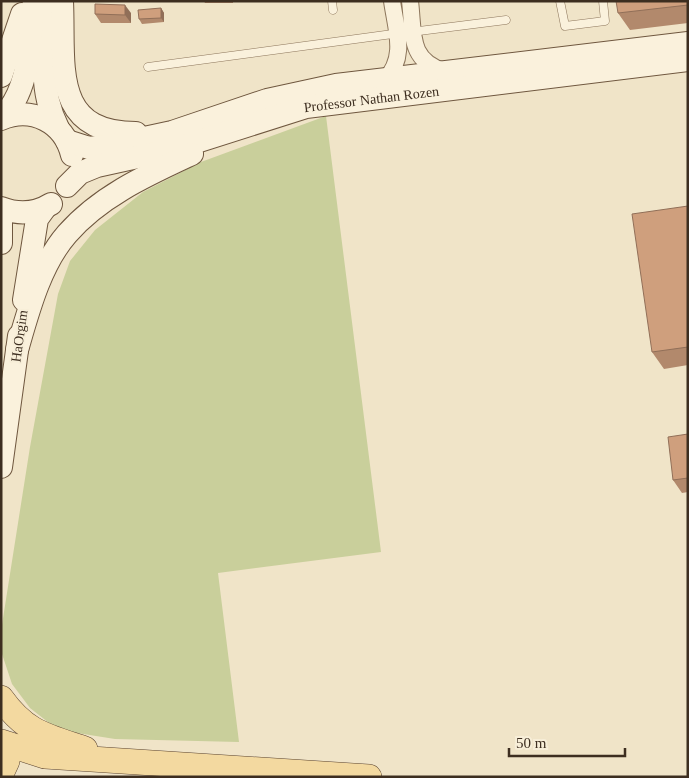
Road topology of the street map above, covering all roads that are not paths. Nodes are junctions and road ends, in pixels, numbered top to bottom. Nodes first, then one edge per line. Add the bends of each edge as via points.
1 (26, 1) edge
2 (34, 1) edge
3 (51, 1) edge
4 (62, 1) edge
5 (332, 1) edge
6 (392, 1) edge
7 (410, 1) edge
8 (560, 1) edge
9 (603, 1) edge
10 (333, 10) dead end
11 (506, 20) dead end
12 (414, 32) junction
13 (396, 34) junction
14 (688, 43) edge
15 (688, 60) edge
16 (148, 67) dead end
17 (446, 72) junction
18 (1, 76) edge
19 (385, 80) junction
20 (270, 117) junction
21 (1, 118) edge
22 (172, 132) junction
23 (63, 135) junction
24 (67, 186) junction
25 (1, 208) edge
26 (45, 208) junction
27 (1, 212) edge
28 (1, 243) edge
29 (17, 350) junction
30 (1, 467) edge
31 (1, 698) edge
32 (1, 742) edge
33 (123, 762) junction
34 (1, 774) edge
35 (369, 777) edge

1 - 18 street
2 - 21 street via 21,87 14,103
3 - 23 street via 44,81 49,108
4 - 22 street via 66,80 69,95 81,117 90,124 113,132
5 - 10 lane
6 - 13 street
7 - 12 street
8 - 9 lane via 565,26 605,21
11 - 12 lane
12 - 13 lane
12 - 17 street via 416,50 426,64
13 - 16 lane
13 - 19 street via 397,62
14 - 17 street, Professor Nathan Rozen
15 - 20 street, Professor Nathan Rozen via 338,102
17 - 19 street, Professor Nathan Rozen
19 - 22 street, Professor Nathan Rozen via 302,91
20 - 24 street, Professor Nathan Rozen via 174,149 97,166 80,173
20 - 29 street via 138,180 87,214 66,236 50,261 30,306
21 - 23 street, Professor Nathan Rozen via 31,114 45,119
22 - 23 street, Professor Nathan Rozen via 88,148
23 - 24 street via 73,163
24 - 26 street, Professor Nathan Rozen
25 - 26 street via 23,213
26 - 29 street, HaOrgim via 37,219 33,237
27 - 28 street
29 - 30 street, HaOrgim
31 - 33 main road via 25,726 41,735
32 - 33 main road via 44,756
32 - 34 main road via 7,761
33 - 35 main road

